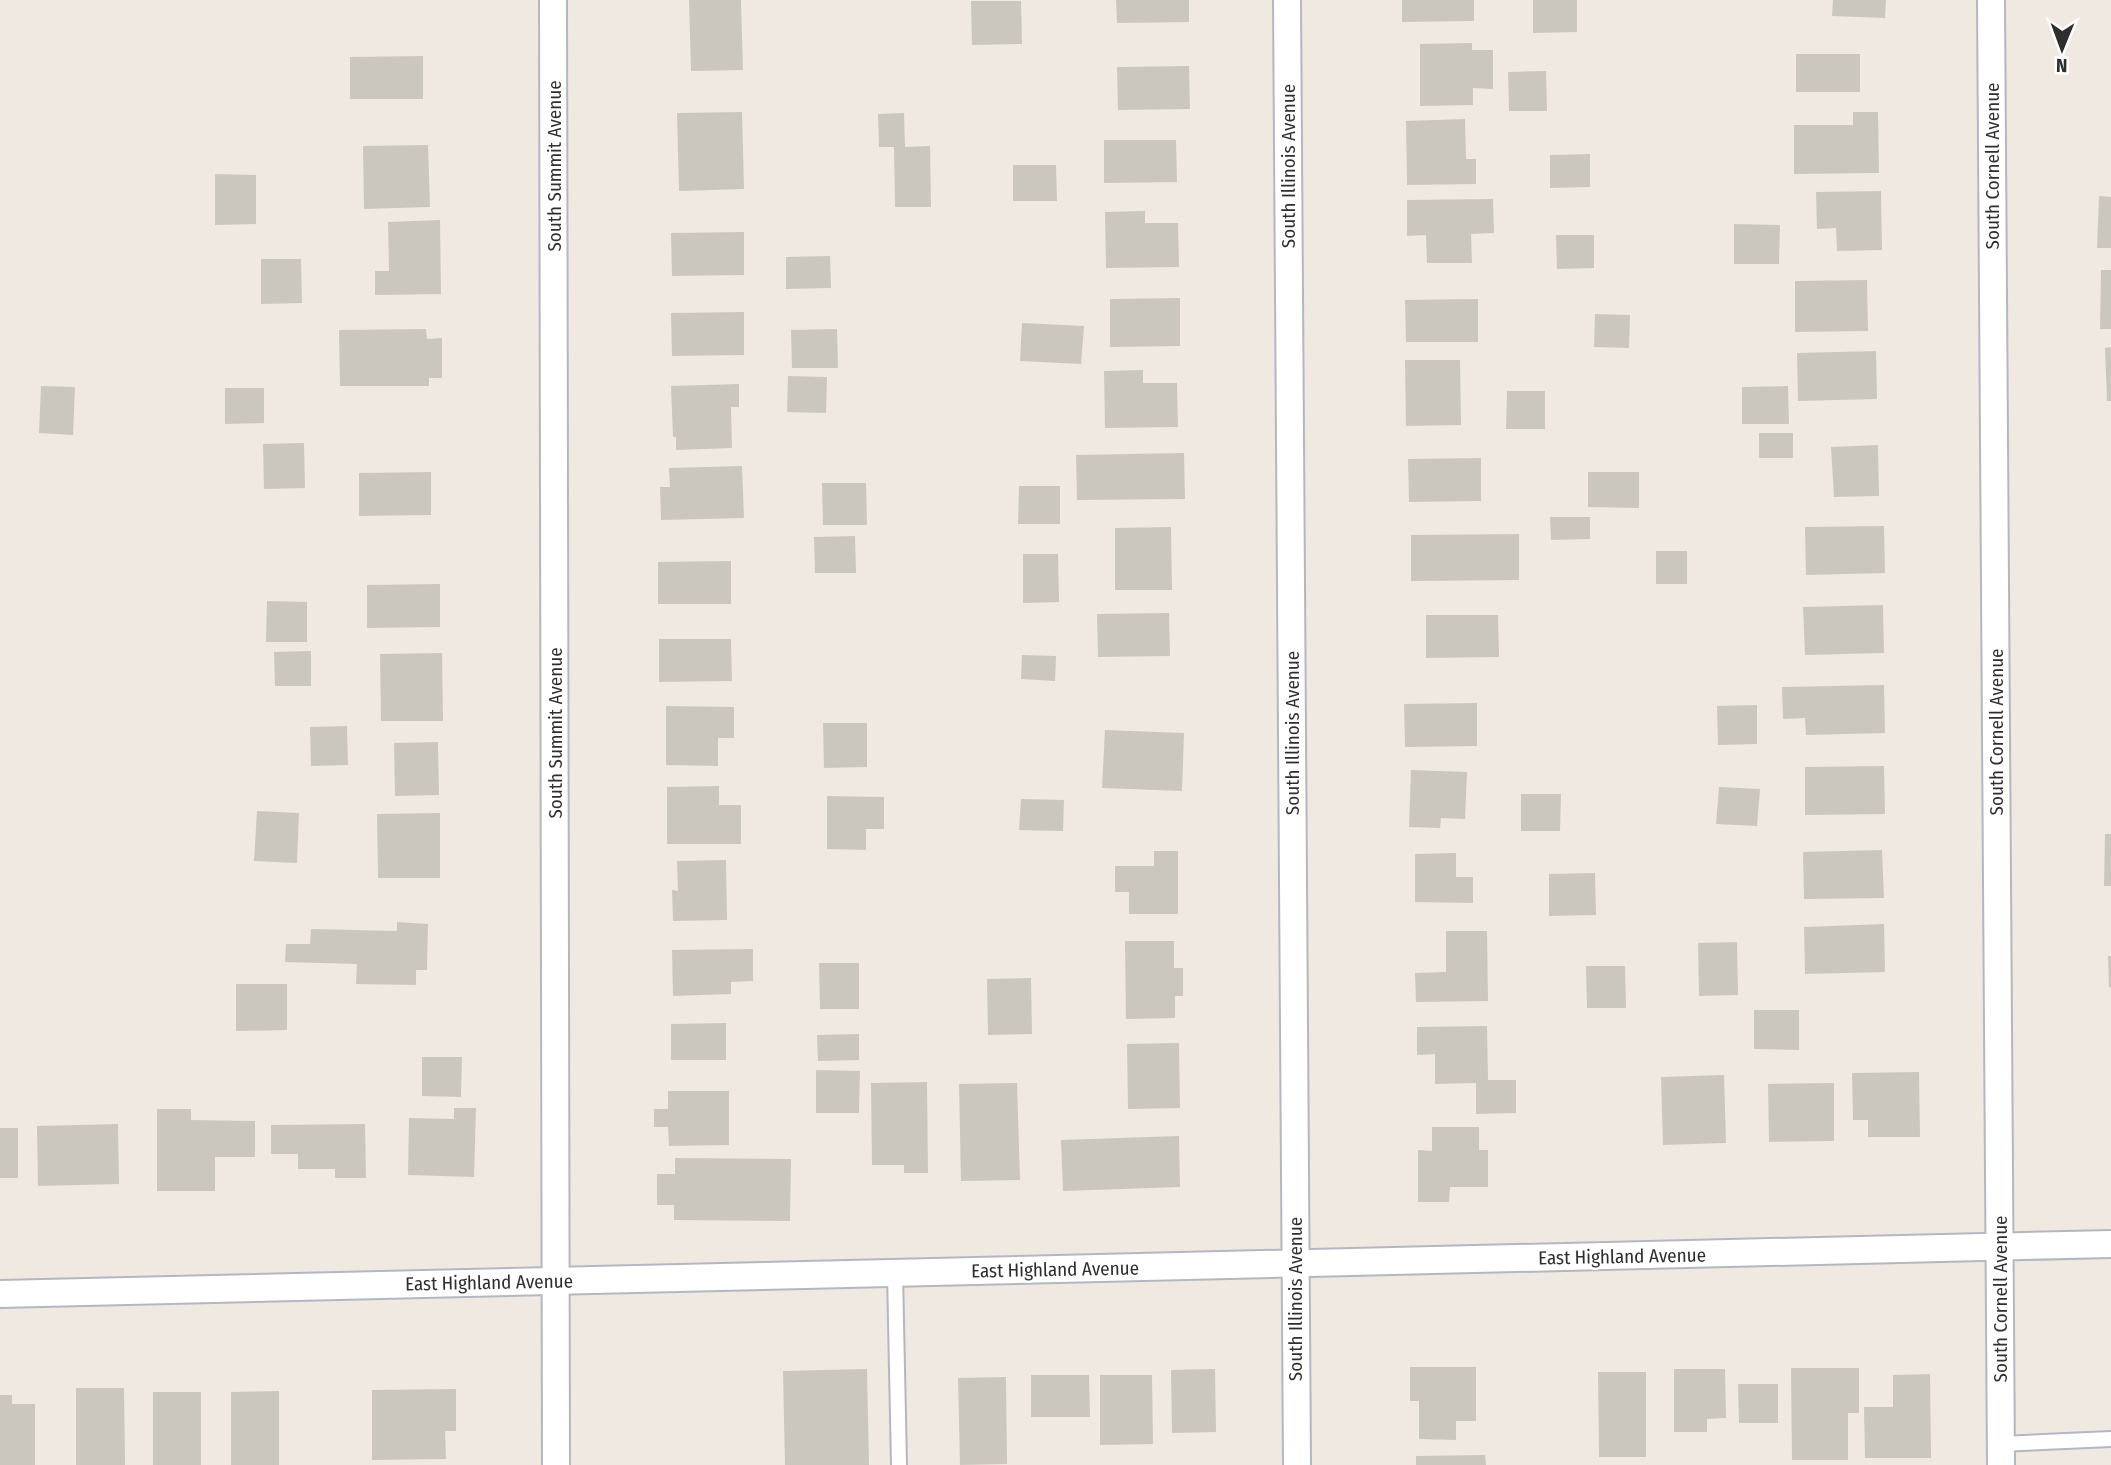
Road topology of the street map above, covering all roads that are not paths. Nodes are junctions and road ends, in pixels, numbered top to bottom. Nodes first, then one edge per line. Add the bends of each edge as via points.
1 (553, 0) edge
2 (1287, 0) edge
3 (1991, 0) edge
4 (2111, 1244) edge
5 (1999, 1247) junction
6 (1295, 1263) junction
7 (895, 1273) junction
8 (556, 1281) junction
9 (0, 1294) edge
10 (2111, 1439) edge
11 (2001, 1454) edge
12 (556, 1465) edge
13 (899, 1465) edge
14 (1297, 1465) edge

1 - 8 street, South Summit Avenue
2 - 6 street, South Illinois Avenue
3 - 5 street, South Cornell Avenue
4 - 5 street, East Highland Avenue
5 - 6 street, East Highland Avenue
5 - 11 street, South Cornell Avenue
6 - 7 street, East Highland Avenue
6 - 14 street, South Illinois Avenue
7 - 8 street, East Highland Avenue
7 - 13 lane
8 - 9 street, East Highland Avenue
8 - 12 street, South Summit Avenue
10 - 11 lane

